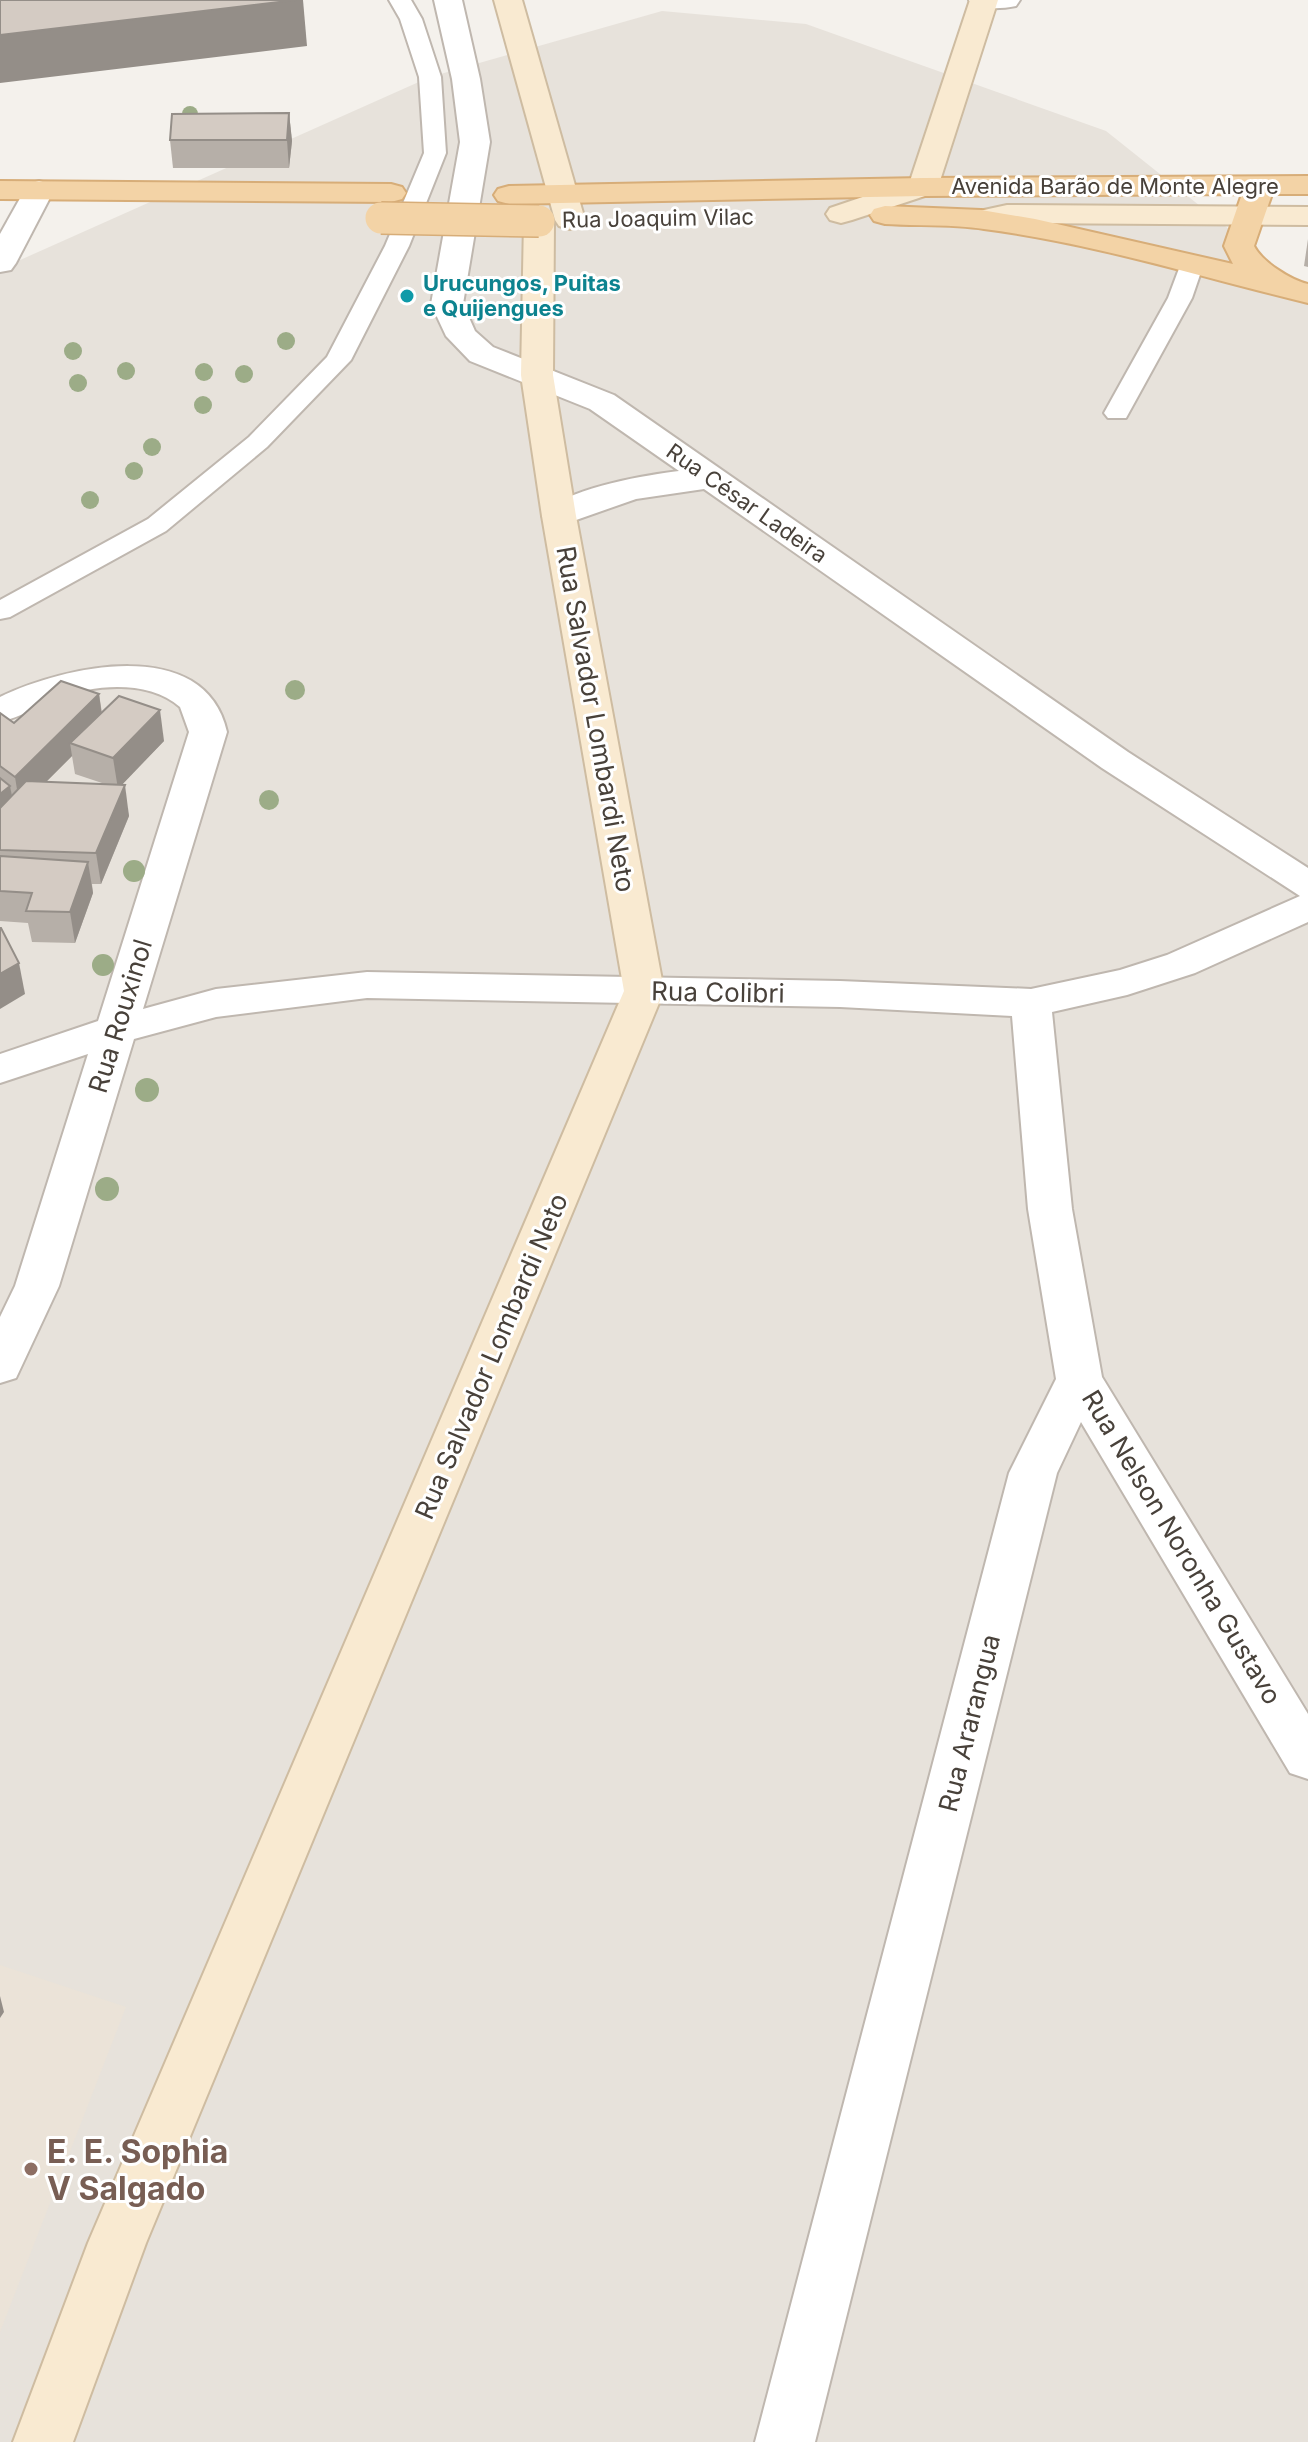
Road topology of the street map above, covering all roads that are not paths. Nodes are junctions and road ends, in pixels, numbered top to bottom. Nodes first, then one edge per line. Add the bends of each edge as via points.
1 (400, 0) edge
2 (448, 0) edge
3 (508, 0) edge
4 (983, 0) edge
5 (1006, 0) edge
6 (1260, 185) junction
7 (1308, 185) edge
8 (923, 187) junction
9 (0, 190) edge
10 (386, 206) junction
11 (21, 208) edge
12 (558, 212) junction
13 (841, 214) junction
14 (1248, 214) junction
15 (1308, 216) edge
16 (981, 219) junction
17 (0, 263) edge
18 (1192, 263) junction
19 (1298, 291) edge
20 (537, 375) junction
21 (1117, 413) dead end
22 (711, 478) junction
23 (559, 516) junction
24 (0, 611) edge
25 (0, 711) edge
26 (1308, 886) edge
27 (1308, 907) edge
28 (644, 991) junction
29 (1031, 1003) junction
30 (115, 1030) junction
31 (0, 1069) edge
32 (0, 1366) edge
33 (1079, 1379) junction
34 (1308, 1758) edge
35 (43, 2442) edge
36 (785, 2442) edge

1 - 24 lane via 430,77 435,153 397,246 338,360 258,442 157,525
2 - 20 street, Rua César Ladeira via 475,142 447,304 455,328 492,362
3 - 12 main road, Rua Salvador Lombardi Neto
4 - 5 street
4 - 8 main road
6 - 7 main road, Avenida Barão de Monte Alegre
6 - 8 main road, Avenida Barão de Monte Alegre
6 - 14 main road
8 - 12 main road, Rua Joaquim Vilac
8 - 13 main road
9 - 11 main road, Rua Joaquim Vilac
10 - 11 main road, Rua Joaquim Vilac
10 - 12 main road, Rua Joaquim Vilac, bridge
10 - 12 main road, Rua Joaquim Vilac via 509,195
11 - 17 street
12 - 13 main road, Rua Joaquim Vilac
12 - 20 main road, Rua Salvador Lombardi Neto
13 - 16 main road, Rua Joaquim Vilac
14 - 15 main road, Avenida Barão de Monte Alegre
14 - 16 main road, Avenida Barão de Monte Alegre via 1007,214
14 - 19 main road via 1239,246 1245,259
16 - 18 main road, Rua Joaquim Vilac
18 - 19 main road, Rua Joaquim Vilac
18 - 21 lane via 1180,298
20 - 22 street, Rua César Ladeira via 602,402
20 - 23 main road, Rua Salvador Lombardi Neto
22 - 23 street via 632,489 588,501
22 - 26 street, Rua César Ladeira via 1115,760
23 - 28 main road, Rua Salvador Lombardi Neto
25 - 30 street, Rua Rouxinol via 75,681 131,677 188,694 204,712 208,732
27 - 29 street, Rua Colibri via 1141,978
28 - 29 street, Rua Colibri
28 - 30 street, Rua Colibri via 367,985 216,1003
28 - 35 main road, Rua Salvador Lombardi Neto via 117,2243
29 - 33 street via 1050,1209
30 - 31 street, Rua Colibri
30 - 32 street, Rua Rouxinol via 37,1286
33 - 34 street, Rua Nelson Noronha Gustavo
33 - 36 street, Rua Ararangua via 1033,1473

